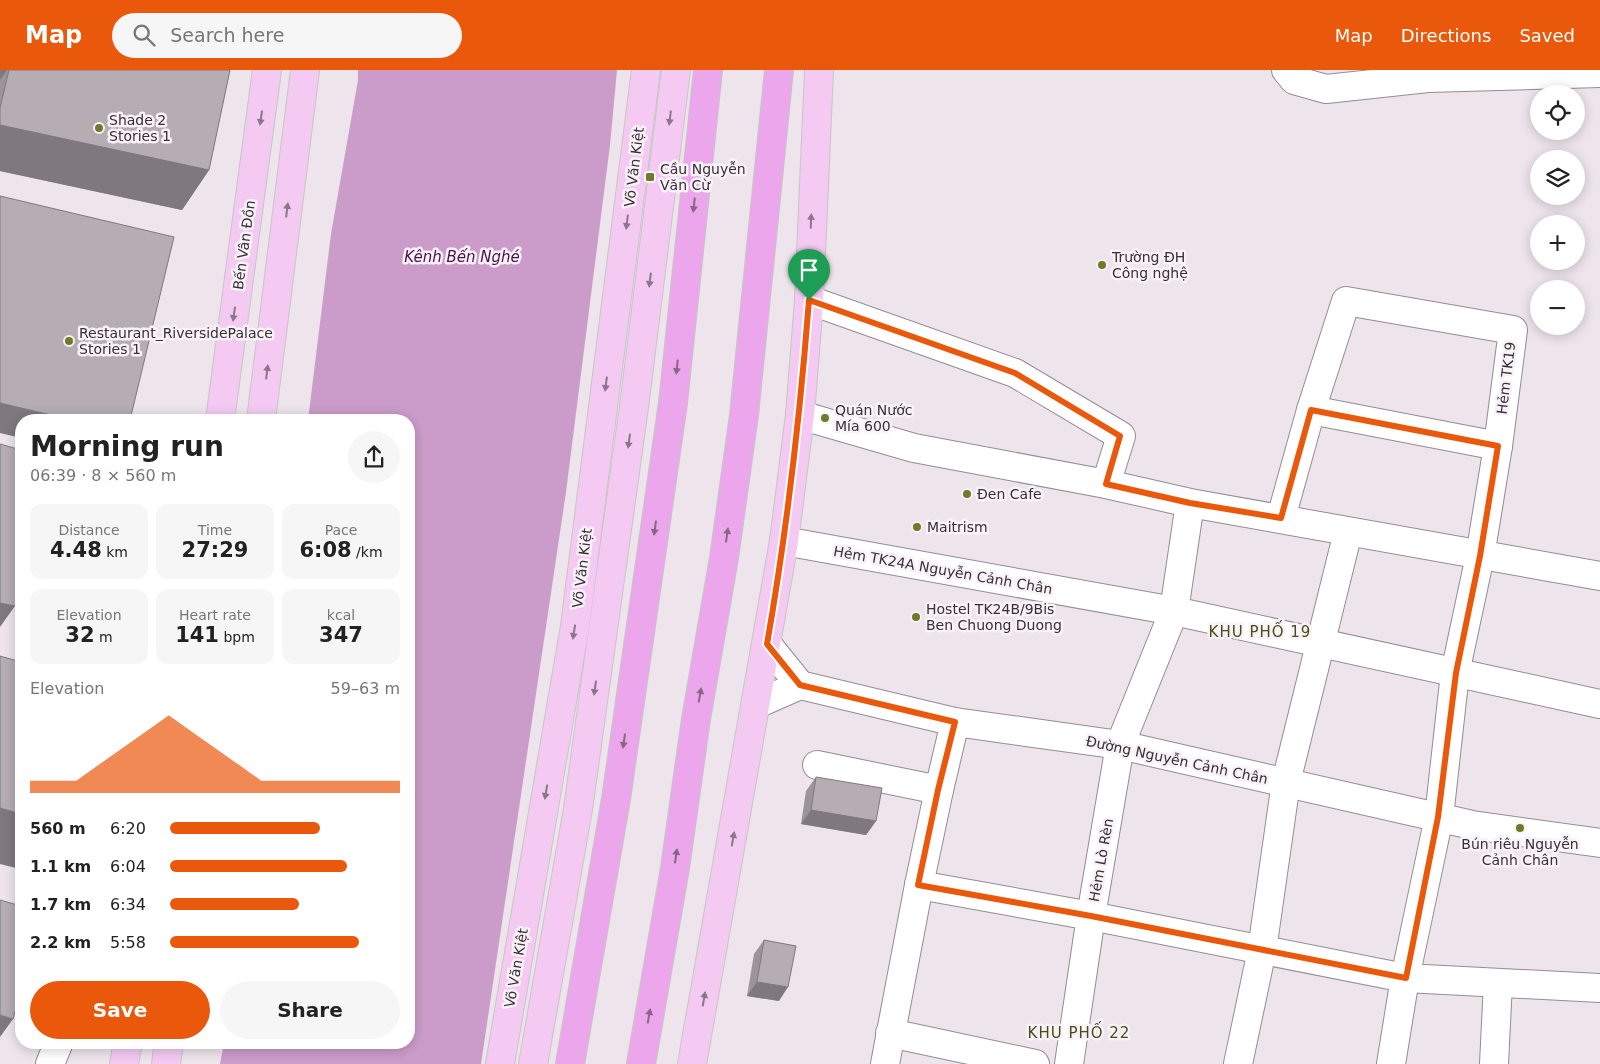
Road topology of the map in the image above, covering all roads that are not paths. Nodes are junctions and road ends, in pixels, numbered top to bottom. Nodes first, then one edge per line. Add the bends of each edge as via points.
1 (267, 70) edge
2 (305, 70) edge
3 (646, 70) edge
4 (676, 70) edge
5 (708, 70) edge
6 (779, 70) edge
7 (819, 70) edge
8 (1286, 70) edge
9 (1600, 73) edge
10 (809, 300) junction
11 (1311, 410) junction
12 (221, 414) edge
13 (261, 414) edge
14 (800, 415) junction
15 (1498, 446) junction
16 (1106, 484) junction
17 (1190, 503) junction
18 (1281, 518) junction
19 (1348, 532) junction
20 (784, 541) junction
21 (1480, 556) junction
22 (1600, 576) edge
23 (1174, 611) junction
24 (767, 644) junction
25 (1320, 644) junction
26 (1456, 673) junction
27 (800, 685) junction
28 (757, 704) junction
29 (1600, 704) edge
30 (955, 722) junction
31 (1120, 745) junction
32 (817, 765) dead end
33 (1286, 782) junction
34 (938, 790) junction
35 (1438, 817) junction
36 (1600, 843) edge
37 (918, 885) junction
38 (1091, 916) junction
39 (1262, 950) junction
40 (1406, 978) junction
41 (1498, 983) junction
42 (1600, 988) edge
43 (890, 1033) junction
44 (56, 1049) edge
45 (127, 1049) edge
46 (168, 1049) edge
47 (955, 1055) edge
48 (50, 1064) edge
49 (124, 1064) edge
50 (166, 1064) edge
51 (500, 1064) edge
52 (532, 1064) edge
53 (570, 1064) edge
54 (641, 1064) edge
55 (692, 1064) edge
56 (886, 1064) edge
57 (1035, 1064) edge
58 (1069, 1064) edge
59 (1238, 1064) edge
60 (1391, 1064) edge
61 (1494, 1064) edge

1 -> 12 main road, Bến Vân Đồn
13 -> 2 main road
3 -> 51 main road, Võ Văn Kiệt via 575,626
4 -> 52 main road, Võ Văn Kiệt via 634,406 578,809
5 -> 53 highway via 673,403 616,799
54 -> 6 highway via 675,868 744,415
10 -> 7 main road
8 - 9 street via 1294,80 1326,89 1428,78
10 - 14 main road
10 - 16 street via 1015,373 1120,436
11 - 15 street
11 - 15 street, Hẻm TK19 via 1346,301 1513,330
11 - 18 street, Hẻm TK19
14 - 16 street via 914,448
14 - 20 main road
15 - 21 street, Hẻm TK19
16 - 17 street
17 - 18 street
17 - 23 street, Hẻm Lò Rèn
18 - 19 street
19 - 21 street
19 - 25 street
20 - 23 street, Hẻm TK24A Nguyễn Cảnh Chân
20 - 24 main road
21 - 22 street
21 - 26 street, Hẻm TK19
23 - 25 street, Hẻm TK24A Nguyễn Cảnh Chân
23 - 31 street, Hẻm Lò Rèn
24 - 27 street
24 - 28 main road
25 - 26 street, Hẻm TK24A Nguyễn Cảnh Chân
25 - 33 street
26 - 29 street, Hẻm TK24A Nguyễn Cảnh Chân
26 - 35 street, Hẻm TK19
27 - 28 street
27 - 30 street, Đường Nguyễn Cảnh Chân
55 -> 28 main road
30 - 31 street, Đường Nguyễn Cảnh Chân
30 - 34 street
31 - 33 street, Đường Nguyễn Cảnh Chân
31 - 38 street, Hẻm Lò Rèn
32 - 34 street
33 - 35 street, Đường Nguyễn Cảnh Chân
33 - 39 street
34 - 37 street
35 - 36 street, Đường Nguyễn Cảnh Chân via 1472,826
35 - 40 street, Hẻm TK19
37 - 38 street
37 - 43 street
38 - 39 street
38 - 58 street, Hẻm Lò Rèn
39 - 40 street
39 - 59 street
40 - 41 street
40 - 60 street, Hẻm TK19
41 - 42 street
41 - 61 street
43 - 47 street
43 - 56 street
44 - 48 street
45 - 49 main road
46 - 50 main road
47 - 57 street

